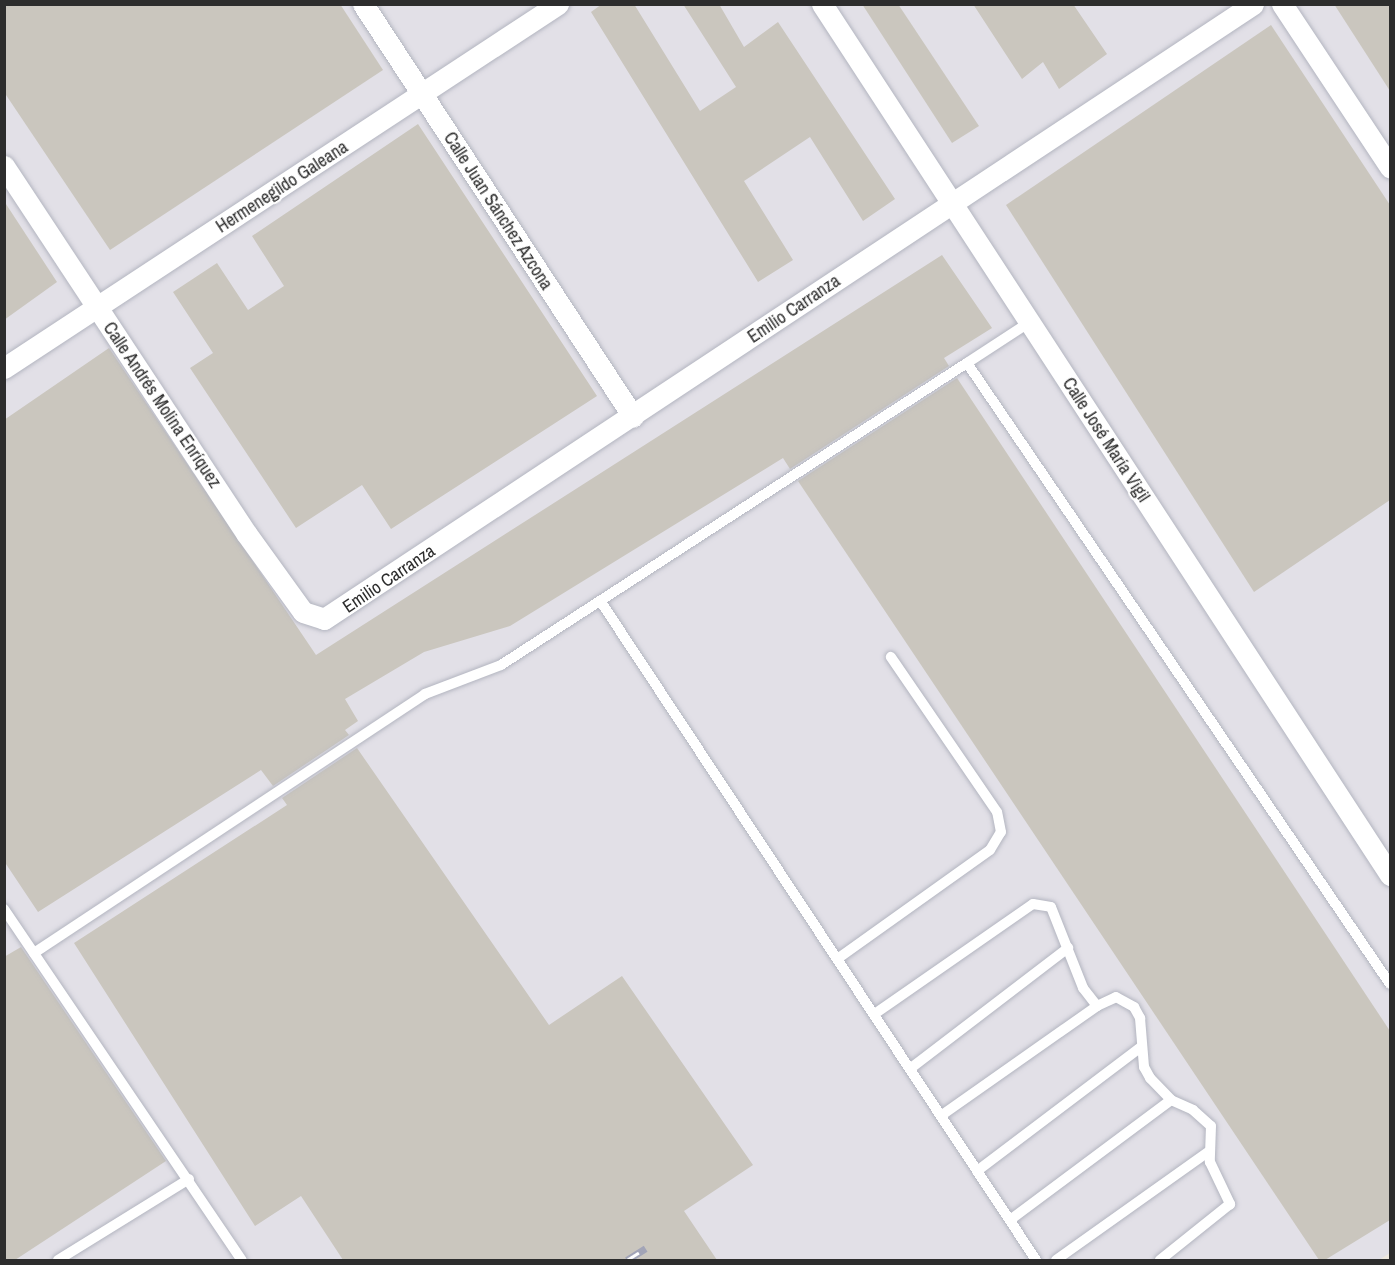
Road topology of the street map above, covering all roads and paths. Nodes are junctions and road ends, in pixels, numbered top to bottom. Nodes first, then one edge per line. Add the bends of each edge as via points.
1 (363, 4) edge
2 (558, 4) edge
3 (822, 4) edge
4 (1252, 4) edge
5 (1282, 4) edge
6 (421, 95) junction
7 (4, 166) edge
8 (1390, 167) edge
9 (952, 204) junction
10 (98, 309) junction
11 (1030, 322) junction
12 (967, 363) junction
13 (4, 368) edge
14 (633, 416) junction
15 (601, 602) junction
16 (336, 614) joint
17 (891, 657) dead end
18 (1390, 875) edge
19 (4, 909) edge
20 (8, 921) edge
21 (1068, 948) junction
22 (34, 953) junction
23 (840, 957) junction
24 (1390, 984) edge
25 (1097, 1006) junction
26 (876, 1012) junction
27 (1141, 1047) junction
28 (911, 1068) junction
29 (1171, 1100) junction
30 (942, 1115) junction
31 (1208, 1152) junction
32 (977, 1171) junction
33 (189, 1179) junction
34 (1010, 1220) junction
35 (58, 1260) edge
36 (242, 1260) edge
37 (1036, 1260) edge
38 (1056, 1260) edge
39 (1160, 1260) edge

1 - 6 street, Calle Juan Sánchez Azcona
2 - 6 street, Hermenegildo Galeana
3 - 9 street, Calle José María Vigil
4 - 9 street, Emilio Carranza
5 - 8 street
6 - 10 street, Hermenegildo Galeana
6 - 14 street, Calle Juan Sánchez Azcona
7 - 10 street, Calle Andrés Molina Enríquez
9 - 11 street, Calle José María Vigil
9 - 14 street, Emilio Carranza
10 - 13 street, Hermenegildo Galeana
10 - 16 street, Calle Andrés Molina Enríquez via 303,612 324,620
11 - 12 lane
11 - 18 street, Calle José María Vigil
12 - 15 lane
12 - 24 lane
14 - 16 street, Emilio Carranza
15 - 22 lane via 501,665 425,694
15 - 23 lane
17 - 23 lane via 997,812 1001,832 990,850
19 - 20 lane
20 - 22 lane
21 - 25 lane via 1076,976
21 - 26 lane via 1056,913 1046,904 1034,904
21 - 28 lane
22 - 33 lane
23 - 26 lane
25 - 27 lane via 1116,997 1128,1001 1140,1018
25 - 30 lane
26 - 28 lane
27 - 29 lane via 1150,1078
27 - 32 lane
28 - 30 lane
29 - 31 lane via 1193,1110 1211,1126
29 - 34 lane
30 - 32 lane
31 - 38 lane
31 - 39 lane via 1230,1204
32 - 34 lane
33 - 35 lane
33 - 36 lane
34 - 37 lane

